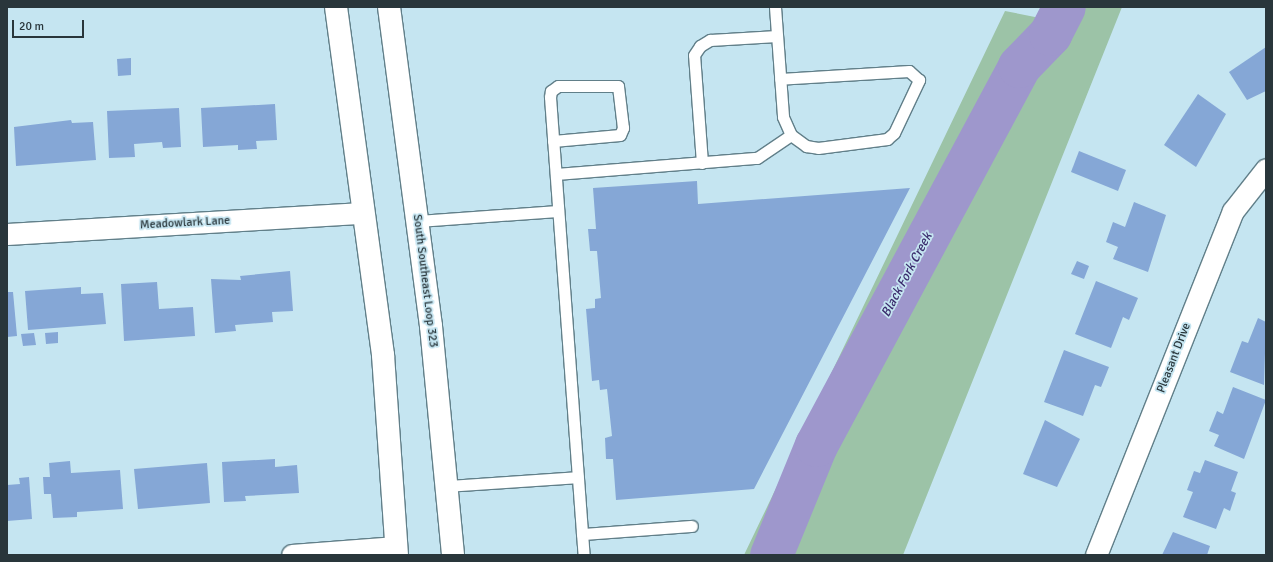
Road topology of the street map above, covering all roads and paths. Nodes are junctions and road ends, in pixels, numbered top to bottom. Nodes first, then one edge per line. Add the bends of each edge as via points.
1 (336, 7) edge
2 (389, 7) edge
3 (775, 7) edge
4 (777, 36) junction
5 (780, 79) junction
6 (791, 135) junction
7 (553, 141) junction
8 (702, 163) junction
9 (1266, 169) edge
10 (556, 174) junction
11 (558, 211) junction
12 (362, 213) junction
13 (418, 221) junction
14 (7, 234) edge
15 (578, 477) junction
16 (447, 486) junction
17 (692, 526) dead end
18 (582, 534) junction
19 (396, 551) edge
20 (292, 555) edge
21 (452, 555) edge
22 (584, 555) edge
23 (1096, 555) edge

1 - 12 highway
2 - 13 highway, South Southeast Loop 323
3 - 4 lane
4 - 5 lane
4 - 8 lane via 710,40 700,46 694,55
5 - 6 lane via 783,117
5 - 6 lane via 909,71 919,80 894,132 887,139 818,148 806,146
6 - 8 lane via 757,158
7 - 7 lane via 551,90 558,86 618,86 623,128 620,135
7 - 10 lane
8 - 10 lane
9 - 23 street, Pleasant Drive via 1233,211
10 - 11 lane
11 - 13 lane
11 - 15 lane
12 - 14 street, Meadowlark Lane
12 - 19 highway via 383,355
13 - 16 highway, South Southeast Loop 323
15 - 16 lane
15 - 18 lane
16 - 21 highway, South Southeast Loop 323
17 - 18 lane
18 - 22 lane
19 - 20 street

